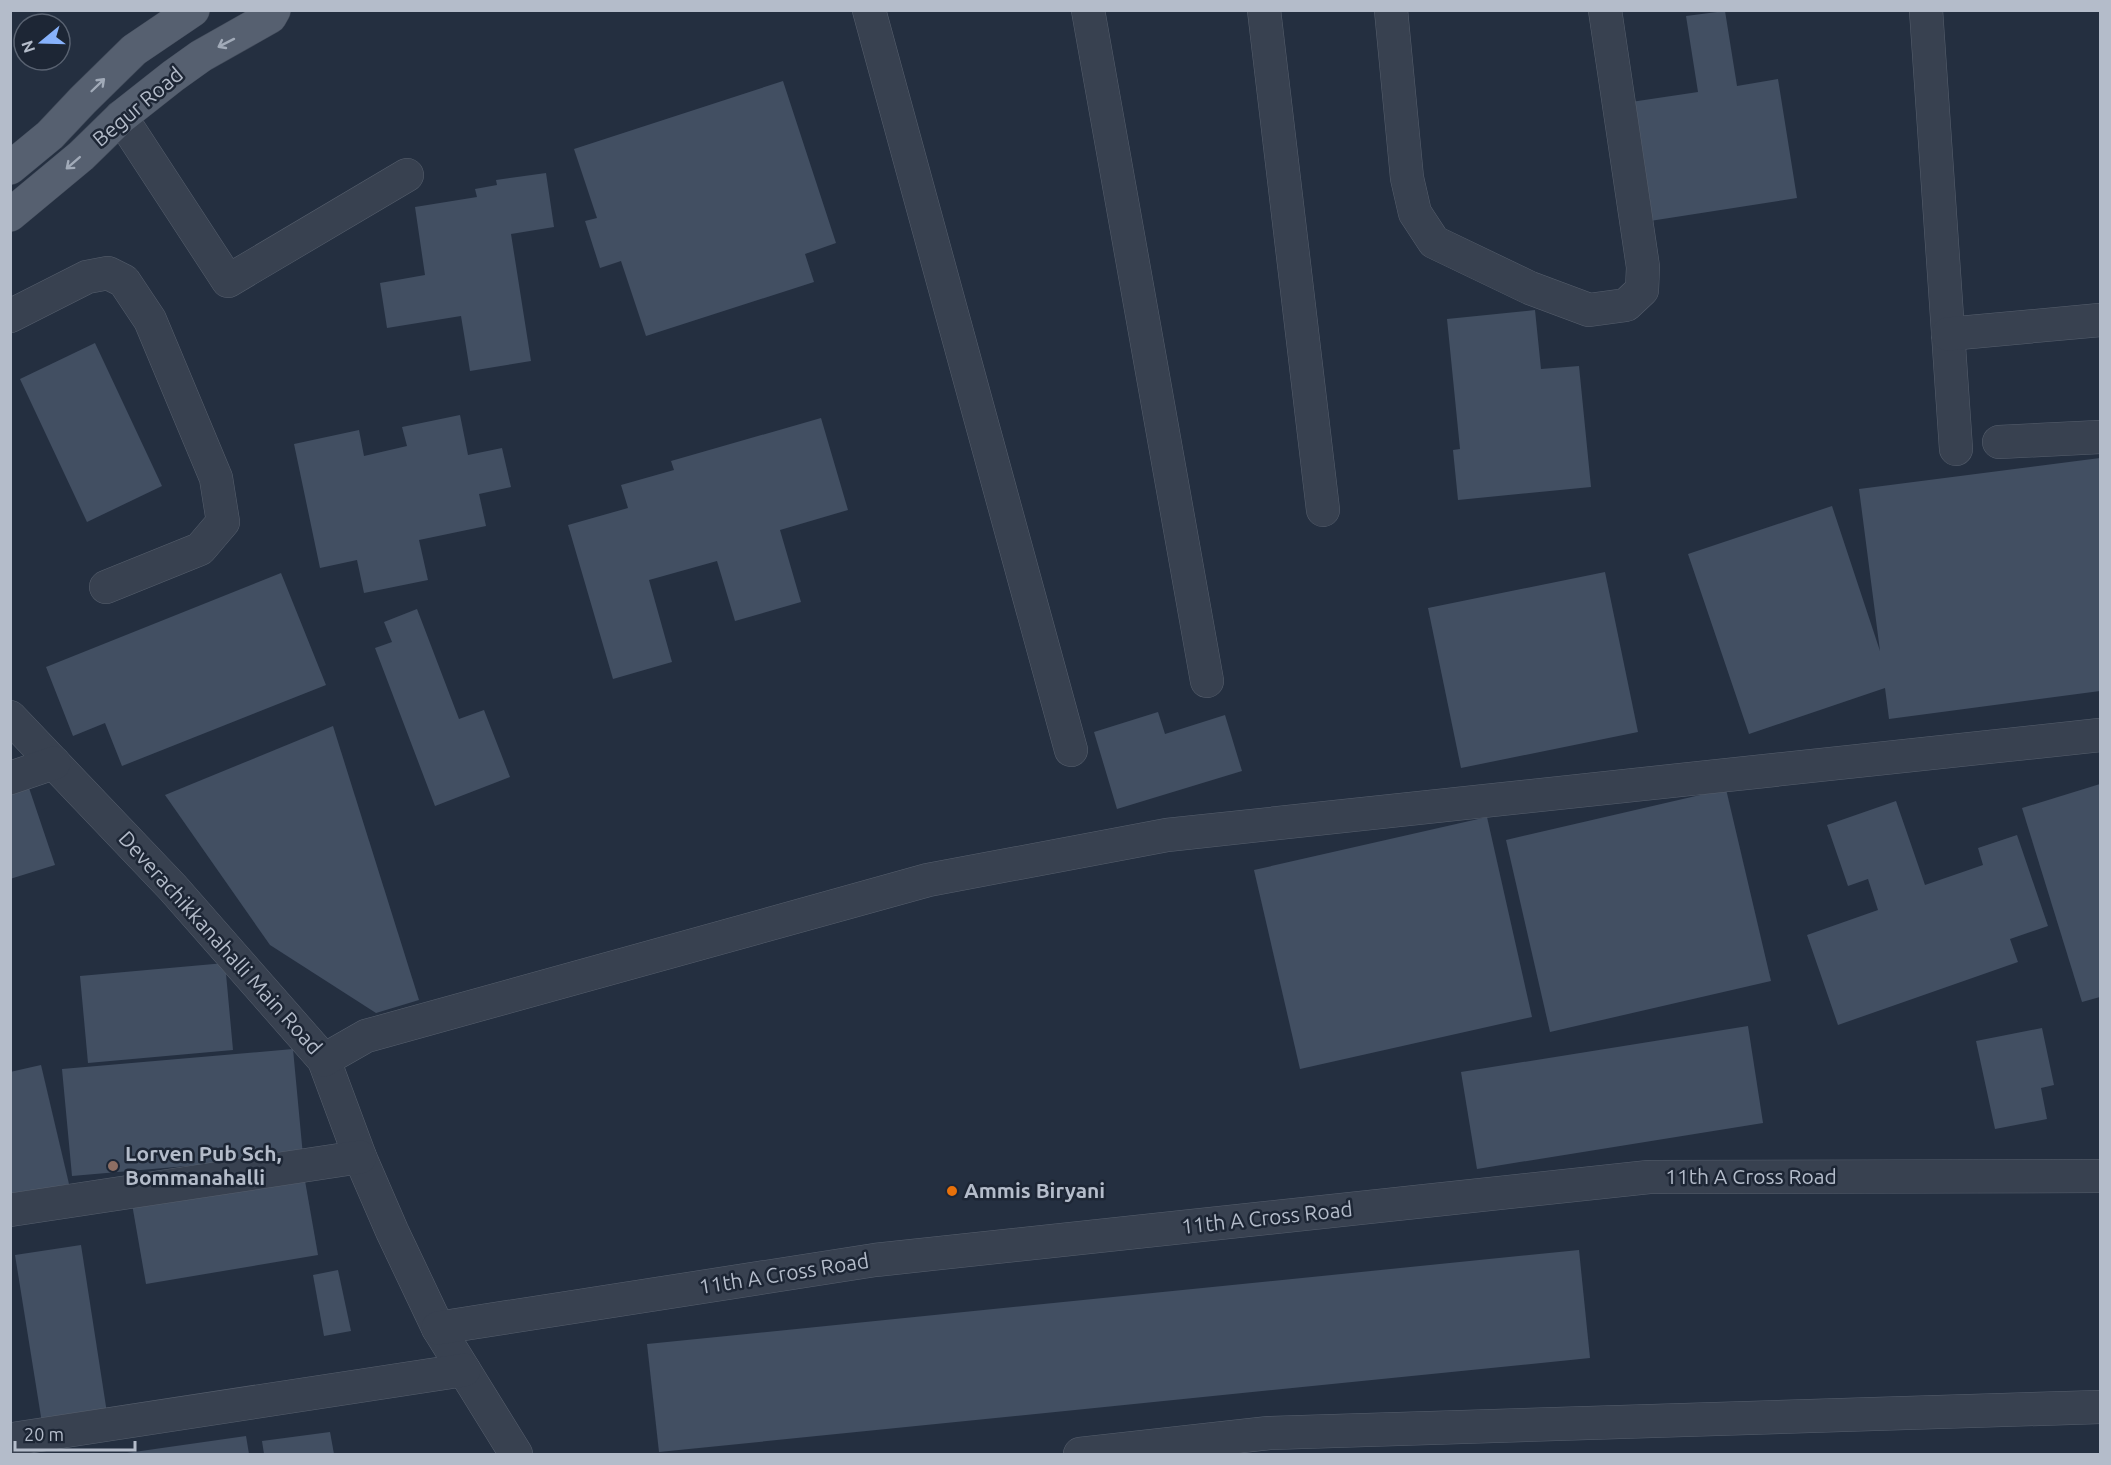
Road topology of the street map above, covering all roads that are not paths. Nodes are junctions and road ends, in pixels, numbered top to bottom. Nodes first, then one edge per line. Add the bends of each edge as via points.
1 (193, 10) edge
2 (274, 10) edge
3 (869, 10) edge
4 (1088, 10) edge
5 (1264, 10) edge
6 (1391, 10) edge
7 (1605, 10) edge
8 (1926, 10) edge
9 (121, 117) junction
10 (10, 168) edge
11 (407, 175) dead end
12 (10, 215) edge
13 (10, 316) edge
14 (2100, 320) edge
15 (1948, 334) junction
16 (2100, 437) edge
17 (1999, 442) dead end
18 (1956, 449) dead end
19 (1323, 510) dead end
20 (106, 587) dead end
21 (1207, 681) dead end
22 (10, 717) edge
23 (2100, 735) edge
24 (1071, 750) dead end
25 (54, 763) junction
26 (10, 778) edge
27 (324, 1060) junction
28 (360, 1157) junction
29 (2100, 1176) edge
30 (10, 1210) edge
31 (438, 1328) junction
32 (464, 1370) junction
33 (2100, 1407) edge
34 (13, 1438) edge
35 (516, 1455) edge
36 (1080, 1455) edge

10 -> 1 main road, Begur Road via 50,135 134,50
2 -> 9 main road, Begur Road via 270,17 201,56
3 - 24 street
4 - 21 street
5 - 19 street
6 - 7 street via 1407,177 1415,213 1434,242 1530,288 1589,310 1626,305 1642,290 1643,267
8 - 15 street
9 - 11 street via 228,281
9 -> 12 main road, Begur Road
13 - 20 street via 87,277 108,273 124,281 150,320 216,478 223,522 200,549
14 - 15 street
15 - 18 street
16 - 17 street
22 - 25 street, Deverachikkanahalli Main Road
23 - 27 street via 1167,835 928,880 366,1036
25 - 26 street
25 - 27 street, Deverachikkanahalli Main Road via 173,888
27 - 28 street, Deverachikkanahalli Main Road
28 - 30 street
28 - 31 street, Deverachikkanahalli Main Road
29 - 31 street, 11th A Cross Road via 1648,1177 875,1260
31 - 32 street, Deverachikkanahalli Main Road
32 - 34 street
32 - 35 street, Deverachikkanahalli Main Road
33 - 36 street via 1269,1433

